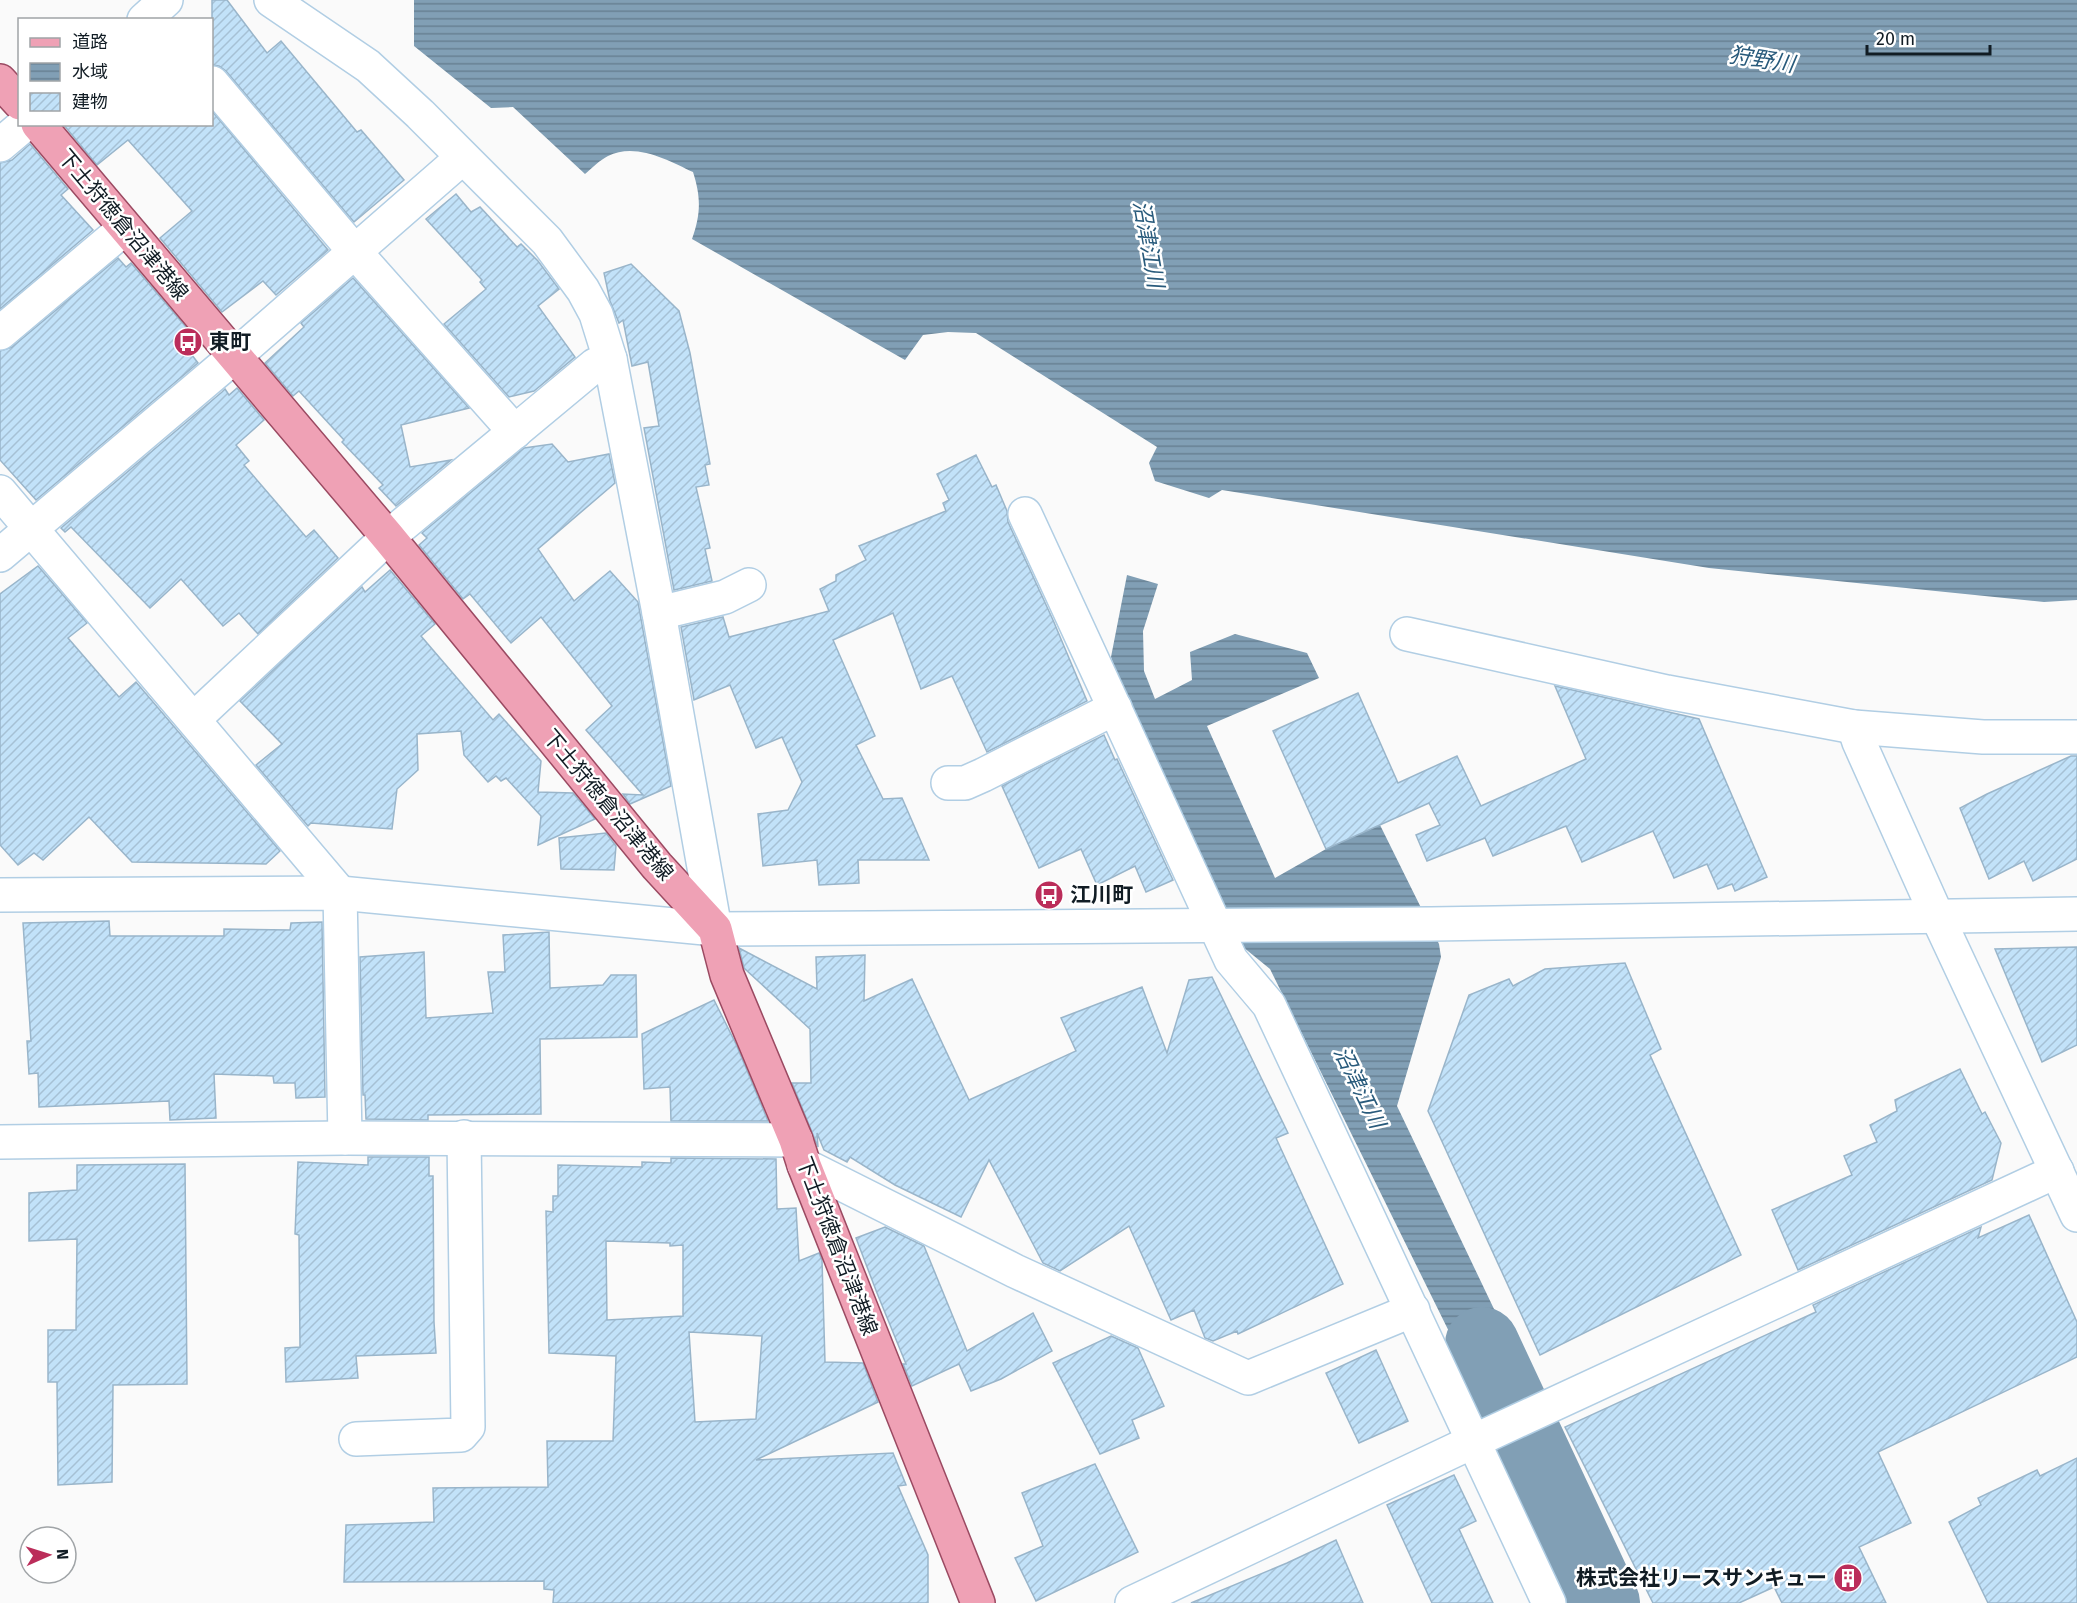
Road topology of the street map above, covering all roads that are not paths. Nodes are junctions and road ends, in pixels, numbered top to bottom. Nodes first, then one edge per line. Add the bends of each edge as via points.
1 (271, 0) edge
2 (0, 81) edge
3 (213, 84) edge
4 (18, 101) edge
5 (23, 126) edge
6 (40, 126) edge
7 (0, 145) edge
8 (462, 158) junction
9 (125, 228) junction
10 (355, 252) junction
11 (0, 333) edge
12 (234, 357) junction
13 (610, 359) junction
14 (515, 432) junction
15 (0, 492) edge
16 (1025, 514) dead end
17 (31, 529) junction
18 (388, 537) junction
19 (0, 555) edge
20 (750, 585) dead end
21 (659, 613) junction
22 (1407, 634) dead end
23 (1115, 708) junction
24 (194, 719) junction
25 (1856, 735) junction
26 (2077, 737) edge
27 (948, 783) dead end
28 (340, 893) junction
29 (0, 895) edge
30 (2077, 914) edge
31 (1937, 916) junction
32 (1214, 925) junction
33 (715, 929) junction
34 (345, 1137) junction
35 (464, 1137) junction
36 (0, 1142) edge
37 (800, 1153) junction
38 (2057, 1171) junction
39 (2077, 1215) edge
40 (1413, 1310) junction
41 (356, 1439) dead end
42 (1474, 1441) junction
43 (978, 1603) edge
44 (1132, 1603) edge
45 (1549, 1603) edge

1 - 8 street via 368,66
2 - 4 main road
3 - 10 street
5 - 7 street
6 - 9 main road, 下土狩徳倉沼津港線
8 - 10 street
8 - 13 street via 547,242 583,290 596,314
9 - 11 street
9 - 12 main road, 下土狩徳倉沼津港線
10 - 12 street
10 - 14 street
12 - 17 street
12 - 18 main road, 下土狩徳倉沼津港線
13 - 14 street via 596,365
13 - 21 street
14 - 18 street
15 - 17 street
16 - 23 street
17 - 19 street
17 - 24 street
18 - 24 street
18 - 33 main road, 下土狩徳倉沼津港線 via 657,866
20 - 21 street via 725,597
21 - 33 street
22 - 25 street
23 - 27 street via 983,775 965,783
23 - 32 street
24 - 28 street
25 - 26 street
25 - 31 street
28 - 29 street
28 - 33 street
28 - 34 street
30 - 31 street
31 - 32 street
31 - 38 street
32 - 33 street
32 - 40 street via 1231,960 1269,1005
33 - 37 main road, 下土狩徳倉沼津港線 via 727,975
34 - 35 street
34 - 36 street
35 - 37 street
35 - 41 street via 468,1427 461,1435
37 - 40 street via 1015,1271 1248,1378
37 - 43 main road, 下土狩徳倉沼津港線
38 - 39 street
38 - 42 street
40 - 42 street
42 - 44 street
42 - 45 street

